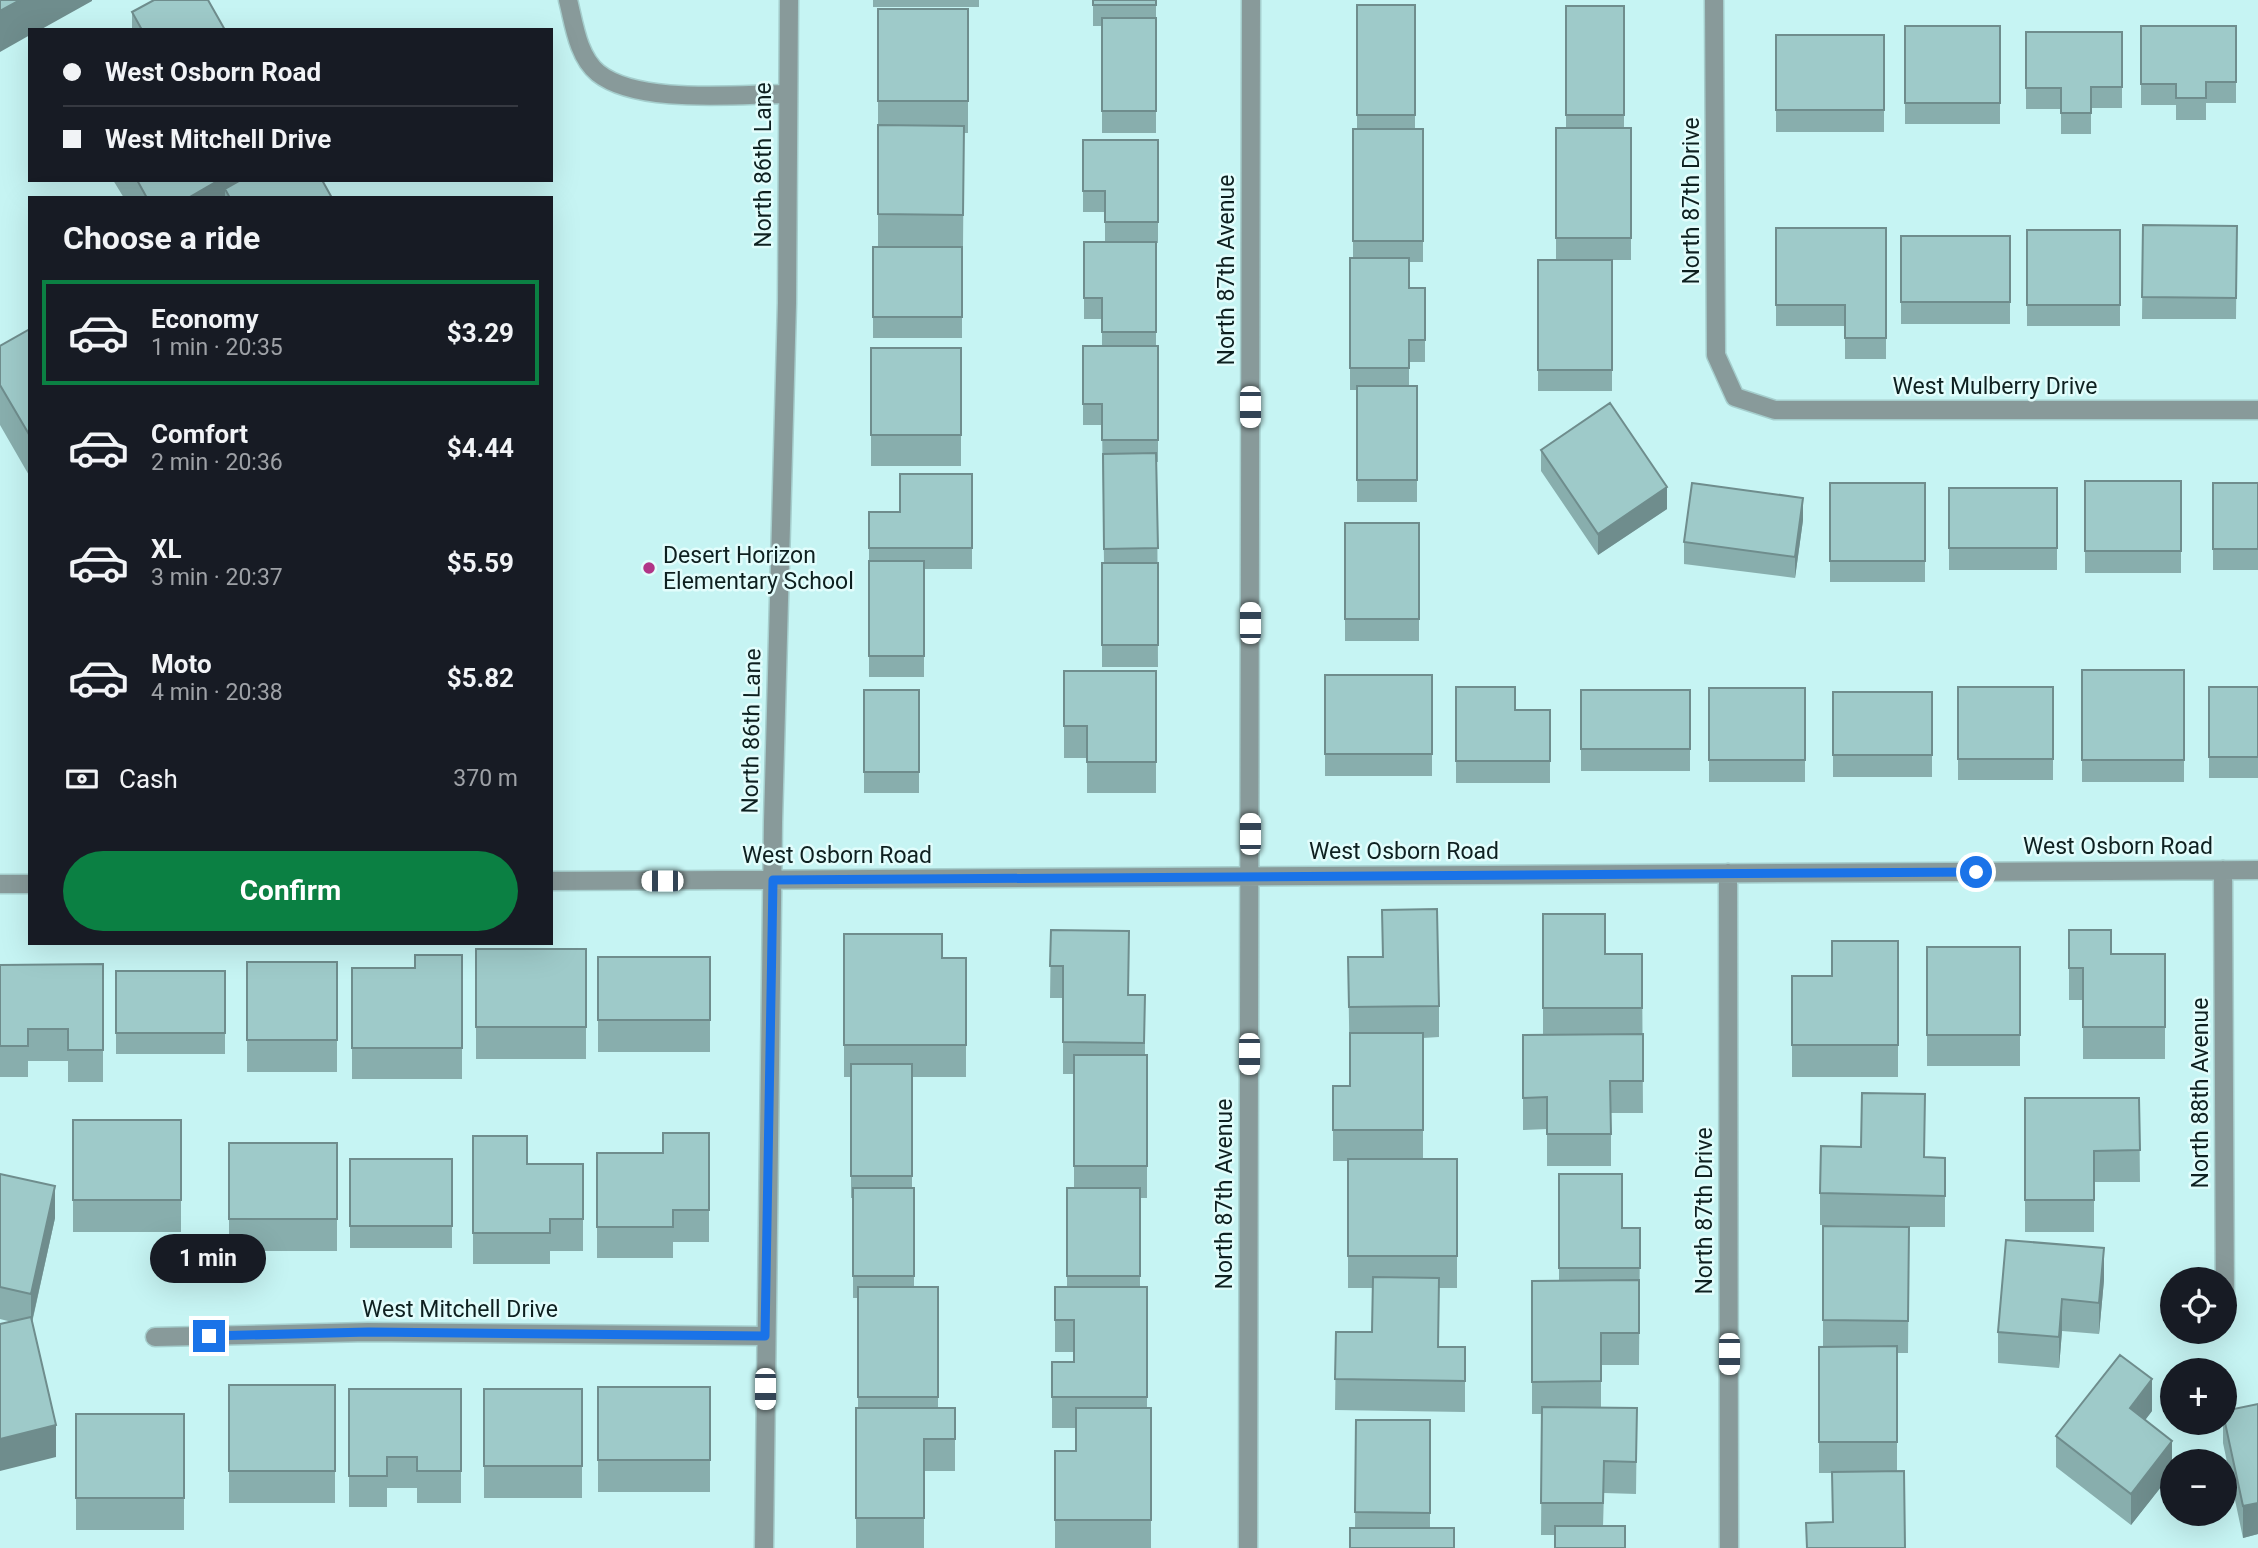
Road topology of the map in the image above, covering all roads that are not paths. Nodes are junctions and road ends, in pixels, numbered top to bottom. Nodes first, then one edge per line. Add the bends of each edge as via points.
1 (568, 0) edge
2 (789, 0) edge
3 (1251, 0) edge
4 (1714, 0) edge
5 (788, 94) junction
6 (1735, 397) joint
7 (2258, 410) edge
8 (2223, 870) junction
9 (2258, 870) edge
10 (1728, 873) junction
11 (1249, 876) junction
12 (773, 880) junction
13 (553, 881) edge
14 (0, 884) edge
15 (28, 884) edge
16 (2225, 1267) edge
17 (765, 1336) junction
18 (155, 1337) dead end
19 (764, 1548) edge
20 (1248, 1548) edge
21 (1729, 1548) edge

1 - 5 street via 579,46 597,73 625,88 659,94
2 - 5 street, North 86th Lane
3 - 11 street, North 87th Avenue
4 - 6 street, North 87th Drive via 1716,355
5 - 12 street, North 86th Lane
6 - 7 street, West Mulberry Drive via 1775,410
8 - 9 street, West Osborn Road
8 - 10 street, West Osborn Road
8 - 16 street, North 88th Avenue
10 - 11 street, West Osborn Road
10 - 21 street, North 87th Drive
11 - 12 street, West Osborn Road
11 - 20 street, North 87th Avenue
12 - 13 street, West Osborn Road
12 - 17 street, North 86th Lane
14 - 15 street
17 - 18 street, West Mitchell Drive via 369,1332
17 - 19 street, North 86th Lane

